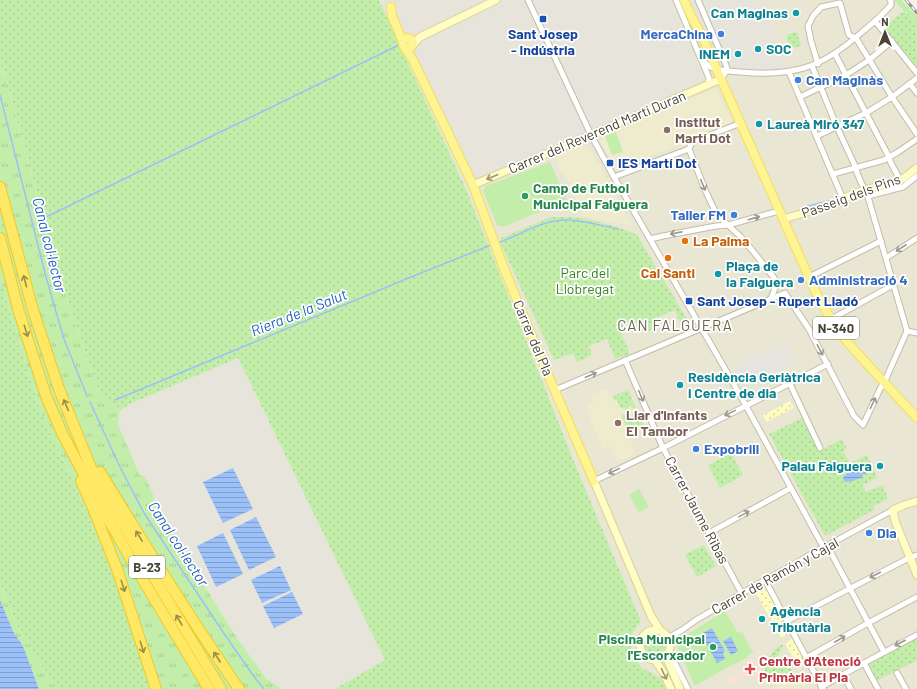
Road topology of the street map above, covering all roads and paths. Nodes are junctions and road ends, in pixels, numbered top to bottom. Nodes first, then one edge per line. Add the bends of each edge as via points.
1 (496, 0) edge
2 (528, 0) edge
3 (676, 0) edge
4 (684, 0) edge
5 (688, 0) edge
6 (698, 0) edge
7 (890, 0) edge
8 (390, 4) edge
9 (875, 21) junction
10 (701, 34) junction
11 (856, 38) junction
12 (892, 41) junction
13 (408, 43) junction
14 (835, 54) junction
15 (701, 58) junction
16 (869, 60) junction
17 (818, 64) junction
18 (812, 66) junction
19 (717, 69) junction
20 (727, 70) junction
21 (789, 72) junction
22 (917, 73) edge
23 (846, 75) junction
24 (917, 78) edge
25 (721, 79) junction
26 (910, 84) junction
27 (708, 85) junction
28 (821, 88) junction
29 (917, 93) edge
30 (800, 97) junction
31 (892, 97) junction
32 (866, 113) junction
33 (741, 123) junction
34 (838, 127) junction
35 (917, 134) edge
36 (591, 135) junction
37 (817, 136) junction
38 (917, 139) edge
39 (689, 149) junction
40 (889, 157) junction
41 (856, 168) junction
42 (833, 174) junction
43 (916, 174) edge
44 (614, 177) junction
45 (900, 180) junction
46 (473, 185) junction
47 (0, 187) edge
48 (866, 192) junction
49 (843, 199) junction
50 (779, 211) junction
51 (783, 219) junction
52 (728, 225) junction
53 (0, 238) edge
54 (917, 238) edge
55 (650, 239) junction
56 (881, 241) junction
57 (886, 258) junction
58 (809, 278) junction
59 (893, 285) junction
60 (771, 299) junction
61 (830, 318) junction
62 (701, 328) junction
63 (907, 331) junction
64 (917, 333) edge
65 (625, 360) junction
66 (828, 364) junction
67 (885, 380) junction
68 (790, 384) junction
69 (555, 390) junction
70 (747, 406) junction
71 (917, 418) edge
72 (62, 433) junction
73 (80, 441) junction
74 (663, 448) junction
75 (820, 448) dead end
76 (594, 481) junction
77 (791, 488) junction
78 (917, 501) edge
79 (893, 510) junction
80 (882, 516) junction
81 (894, 518) junction
82 (709, 533) junction
83 (824, 547) junction
84 (917, 555) edge
85 (909, 558) junction
86 (917, 575) edge
87 (765, 580) junction
88 (850, 588) junction
89 (742, 594) junction
90 (917, 597) edge
91 (651, 616) junction
92 (787, 621) junction
93 (868, 623) junction
94 (660, 630) junction
95 (648, 631) junction
96 (917, 635) edge
97 (668, 638) junction
98 (884, 652) junction
99 (668, 653) junction
100 (806, 658) junction
101 (655, 660) junction
102 (864, 663) junction
103 (897, 673) dead end
104 (843, 675) junction
105 (822, 688) edge
106 (156, 689) edge
107 (209, 689) edge
108 (221, 689) edge
109 (239, 689) edge
110 (671, 689) edge
111 (680, 689) edge
112 (688, 689) edge
113 (851, 689) edge
114 (878, 689) edge
115 (906, 689) edge

1 - 13 street
2 - 36 street
3 - 15 street
4 - 10 main road, N-340
5 - 10 main road, N-340
6 - 20 street
7 - 9 street via 891,5
8 - 13 main road, Carrer del Pla via 392,16
9 - 11 street
9 - 12 street
10 - 19 main road, N-340
11 - 14 street
11 - 16 street
11 - 17 street via 849,36 840,3 821,7 808,26
12 - 16 street
12 - 22 street
13 - 46 main road, Carrer del Pla via 413,60
14 - 17 street
14 - 23 street
15 - 19 street via 710,67
15 - 27 street via 709,78
16 - 23 street
16 - 31 street
17 - 18 street
18 - 21 street
18 - 28 street
19 - 20 street
19 - 25 main road, N-340
20 - 21 street via 763,74
20 - 25 street
21 - 30 street
23 - 28 street
23 - 32 street
24 - 26 street
25 - 27 street, Carrer del Reverend Martí Duran
25 - 33 main road, N-340
26 - 29 street
26 - 31 street
27 - 36 street, Carrer del Reverend Martí Duran
28 - 30 street
28 - 34 street
30 - 37 street
31 - 32 street
31 - 35 street
32 - 34 street
32 - 40 street
33 - 39 street via 692,142
33 - 50 main road, N-340
34 - 37 street
34 - 41 street
36 - 44 street
36 -> 46 street, Carrer del Reverend Martí Duran
37 - 42 street
38 - 40 street
39 - 44 street
39 -> 52 street via 717,215
40 - 41 street
40 - 45 street
41 - 42 street
41 - 48 street
42 - 49 street
43 - 45 street, Passeig dels Pins
43 - 48 street, Passeig dels Pins via 903,187
44 - 55 street
45 - 48 street, Passeig dels Pins
46 - 69 main road, Carrer del Pla via 498,254
73 -> 47 highway, B-23 via 33,310
48 - 49 street, Passeig dels Pins
48 - 56 street
49 - 51 street, Passeig dels Pins via 839,203
50 - 51 main road, N-340
52 -> 50 street
51 - 58 main road, N-340
52 -> 55 street
52 - 60 street via 775,279
53 -> 72 highway, B-23 via 46,396
54 -> 57 street
55 - 62 street
56 - 57 street
56 - 58 street
57 - 59 street
58 - 61 main road, N-340
59 - 61 street
59 - 63 street
60 - 62 street
60 -> 66 street via 785,293
61 - 67 main road, N-340 via 856,353
62 - 65 street
62 - 70 street
63 - 64 street
63 - 67 street
69 -> 65 street
65 -> 74 street, Carrer Jaume Ribas
66 -> 67 street via 854,416 863,424
66 - 68 street
67 - 71 main road, N-340
68 - 70 street
68 - 75 street
69 - 76 main road, Carrer del Pla
70 -> 74 street
70 - 77 street
72 -> 106 highway via 117,569
72 - 107 highway, B-23 via 144,582
108 -> 73 highway, B-23 via 101,487
109 -> 73 highway via 162,573
74 -> 76 street
74 - 82 street, Carrer Jaume Ribas
76 - 91 street, Carrer del Pla
82 -> 77 street
77 - 83 street
78 - 79 street, Carrer de Ramón y Cajal
79 - 80 street, Carrer de Ramón y Cajal
79 - 81 street
80 - 81 street
80 - 83 street, Carrer de Ramón y Cajal
81 - 85 street
82 - 89 street, Carrer Jaume Ribas
83 - 87 street, Carrer de Ramón y Cajal
83 - 88 street via 830,551
84 - 85 street
85 - 86 street
85 -> 88 street
87 - 89 street, Carrer de Ramón y Cajal
87 - 92 street
88 - 92 street
88 - 93 street
89 - 97 street, Carrer de Ramón y Cajal
90 - 93 street
91 - 94 street, Carrer del Pla
91 - 95 street
92 - 100 street
93 - 98 street
100 -> 93 street
94 - 95 street
94 - 97 street
95 - 101 street via 641,638 640,649 646,658
96 -> 98 street
97 - 99 street
98 - 102 street
99 - 101 street
99 - 111 street via 668,661
99 - 112 street
100 - 105 street
101 -> 110 street
102 - 104 street
102 - 114 street
103 - 115 street
104 - 105 street
104 - 113 street

